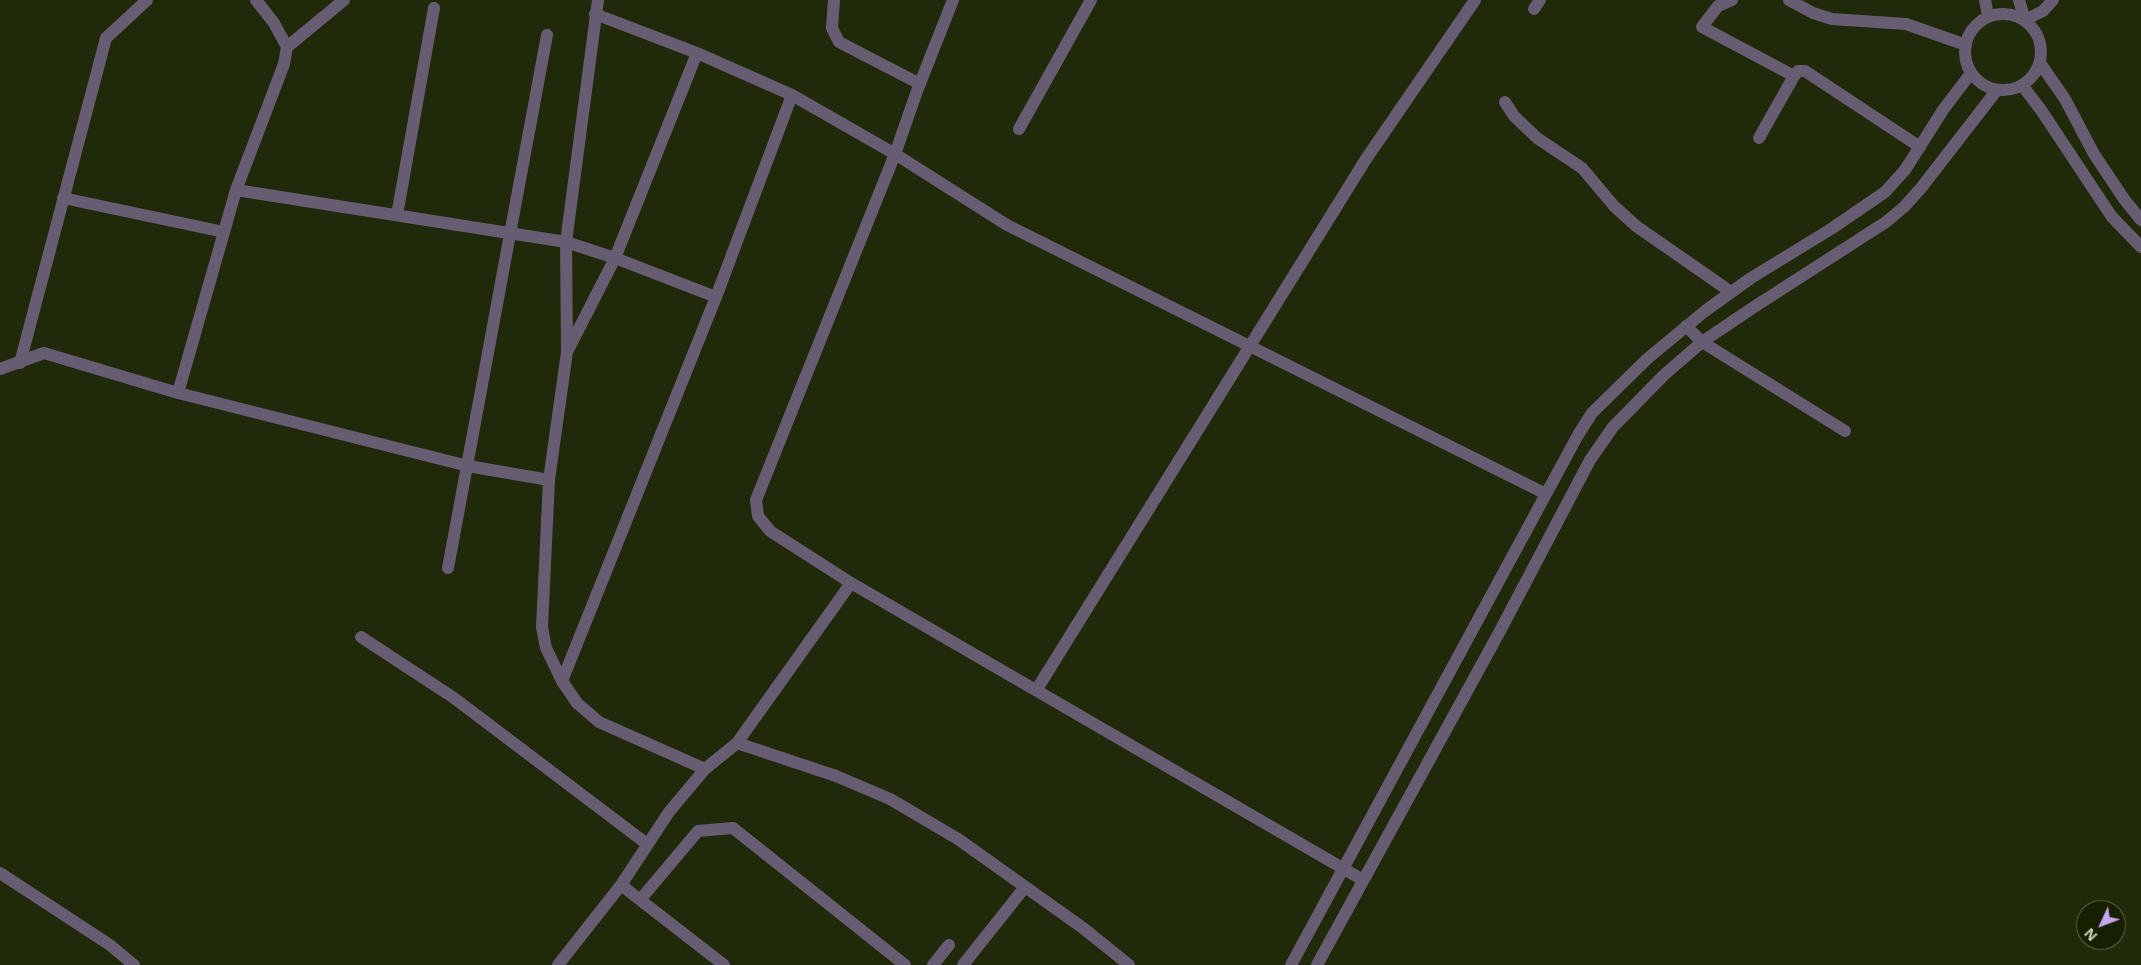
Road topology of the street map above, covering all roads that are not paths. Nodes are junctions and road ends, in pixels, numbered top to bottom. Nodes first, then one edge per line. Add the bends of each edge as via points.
1 (147, 0) edge
2 (256, 0) edge
3 (344, 0) edge
4 (598, 0) edge
5 (834, 0) edge
6 (953, 0) edge
7 (1091, 0) edge
8 (1475, 0) edge
9 (1732, 0) edge
10 (1790, 0) edge
11 (1985, 0) edge
12 (2019, 0) edge
13 (2053, 0) edge
14 (434, 8) dead end
15 (595, 14) junction
16 (1988, 16) junction
17 (2025, 20) junction
18 (547, 35) dead end
19 (1966, 45) junction
20 (286, 47) junction
21 (697, 53) junction
22 (2040, 63) junction
23 (1972, 73) junction
24 (1794, 76) junction
25 (920, 84) junction
26 (2022, 85) junction
27 (1997, 90) junction
28 (792, 96) junction
29 (1505, 102) dead end
30 (1019, 129) dead end
31 (1759, 138) dead end
32 (1920, 147) junction
33 (895, 154) junction
34 (236, 190) junction
35 (63, 198) junction
36 (397, 215) junction
37 (2141, 220) edge
38 (224, 232) junction
39 (510, 233) junction
40 (566, 242) junction
41 (2141, 247) edge
42 (615, 258) junction
43 (1731, 292) junction
44 (716, 296) junction
45 (1686, 326) junction
46 (1702, 342) junction
47 (1250, 347) junction
48 (567, 352) junction
49 (20, 363) junction
50 (0, 369) edge
51 (178, 393) junction
52 (1845, 431) dead end
53 (468, 466) junction
54 (549, 480) junction
55 (1546, 494) junction
56 (448, 568) dead end
57 (851, 583) junction
58 (361, 637) dead end
59 (562, 681) junction
60 (1037, 689) junction
61 (737, 743) junction
62 (702, 772) junction
63 (647, 844) junction
64 (1342, 869) junction
65 (0, 873) edge
66 (1363, 880) junction
67 (621, 885) junction
68 (1025, 887) junction
69 (640, 900) junction
70 (949, 945) dead end
71 (969, 963) edge
72 (134, 965) edge
73 (558, 965) edge
74 (724, 965) edge
75 (905, 965) edge
76 (933, 965) edge
77 (1129, 965) edge
78 (1291, 965) edge
79 (1317, 965) edge

1 - 35 street via 106,38
2 - 20 street via 274,23
3 - 20 street
4 - 15 street
5 - 25 street via 832,28 839,42
6 - 25 street
7 - 30 street
8 - 47 street via 1366,159
9 - 24 street via 1718,6 1702,27
10 - 19 street via 1813,13 1832,18 1906,24
11 - 16 street
12 - 17 street
13 - 17 street via 2043,11
14 - 36 street
15 - 21 street
15 - 40 street
16 - 17 street via 2013,14
16 - 19 street via 1970,33
17 - 22 street via 2040,39
18 - 39 street
19 - 23 street via 1967,64
20 - 34 street via 284,64
21 - 28 street
21 - 42 street
22 - 26 street via 2030,80
22 - 37 street via 2065,99 2094,154
23 - 27 street via 1986,86
23 - 32 street
24 - 31 street
24 - 32 street via 1798,71 1805,71
25 - 33 street
26 - 27 street
26 - 41 street via 2112,217
27 - 46 street via 1904,207
28 - 33 street
28 - 44 street
29 - 43 street via 1537,138 1582,168 1636,226
32 - 43 street via 1885,192
33 - 47 street via 1007,225
33 - 57 street via 756,500 758,516 770,531
34 - 36 street
34 - 38 street
35 - 38 street
35 - 49 street
36 - 39 street
38 - 51 street
39 - 40 street
39 - 53 street
40 - 42 street
40 - 48 street
42 - 44 street
42 - 48 street
43 - 45 street
44 - 59 street
45 - 46 street
45 - 55 street via 1592,413
46 - 52 street
46 - 66 street via 1634,403 1590,460
47 - 55 street
47 - 60 street
48 - 54 street
49 - 50 street
49 - 51 street via 44,353
51 - 53 street
53 - 54 street
53 - 56 street
54 - 59 street via 542,627 546,648
55 - 64 street
57 - 60 street
57 - 61 street
58 - 63 street via 454,698
59 - 62 street via 578,703 599,722
60 - 64 street
61 - 62 street
61 - 68 street via 836,776 890,799 958,839
62 - 63 street via 668,812
63 - 67 street
64 - 66 street
64 - 78 street
65 - 72 street via 110,944
66 - 79 street
67 - 69 street
67 - 73 street
68 - 71 street
68 - 77 street
69 - 74 street
69 - 75 street via 698,831 733,828
70 - 76 street

